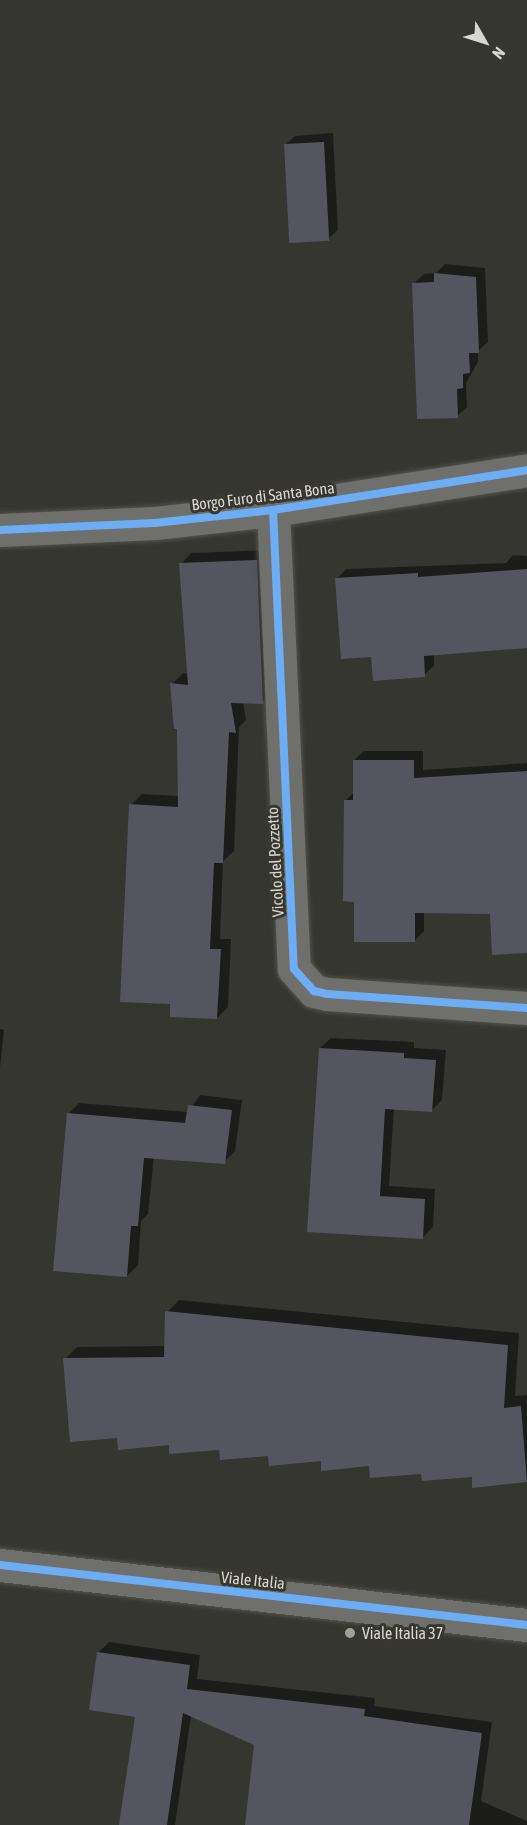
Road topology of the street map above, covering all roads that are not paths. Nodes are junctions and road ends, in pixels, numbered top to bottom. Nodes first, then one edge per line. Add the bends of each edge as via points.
1 (527, 470) edge
2 (273, 510) junction
3 (0, 530) edge
4 (527, 1008) edge
5 (0, 1565) edge
6 (514, 1623) edge

1 - 2 street, Borgo Furo di Santa Bona
2 - 3 street, Borgo Furo di Santa Bona via 155,523
2 - 4 street, Vicolo del Pozzetto via 294,969 314,991 327,994
5 - 6 street, Viale Italia

